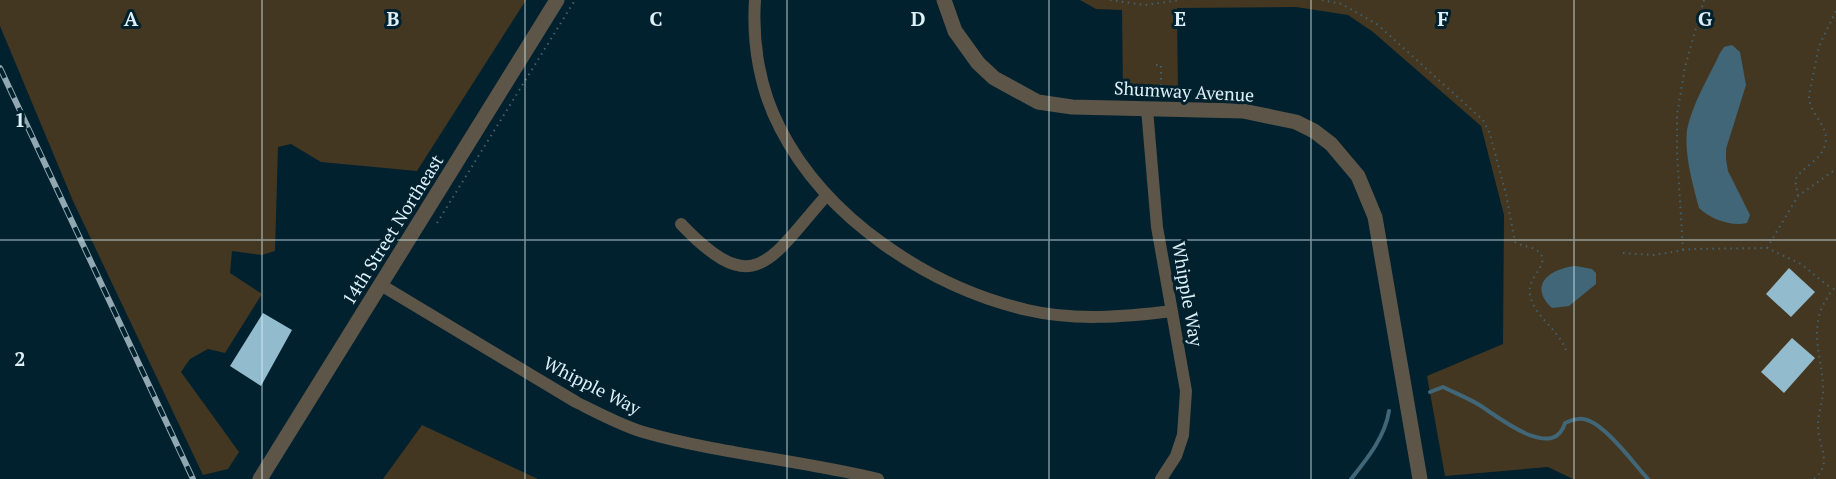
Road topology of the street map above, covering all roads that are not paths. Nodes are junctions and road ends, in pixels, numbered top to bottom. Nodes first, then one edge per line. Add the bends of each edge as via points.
1 (557, 0) edge
2 (755, 0) edge
3 (944, 0) edge
4 (1147, 109) junction
5 (827, 195) junction
6 (681, 224) dead end
7 (381, 285) junction
8 (1172, 311) junction
9 (260, 479) edge
10 (878, 479) edge
11 (1161, 479) edge
12 (1420, 479) edge

1 - 7 street, 14th Street Northeast
2 - 5 street via 753,22 767,97 780,129
3 - 4 street, Shumway Avenue via 955,31 978,63 1015,92 1038,102 1072,108
4 - 8 street, Whipple Way via 1153,198
4 - 12 street, Shumway Avenue via 1243,111 1296,122 1331,144 1358,176 1375,217 1382,248
5 - 6 street via 774,255 753,267 730,264
5 - 8 street via 908,260 990,299 1066,316
7 - 9 street, 14th Street Northeast
7 - 10 street, Whipple Way via 576,402 619,423 676,440
8 - 11 street, Whipple Way via 1186,391 1186,416 1176,456

